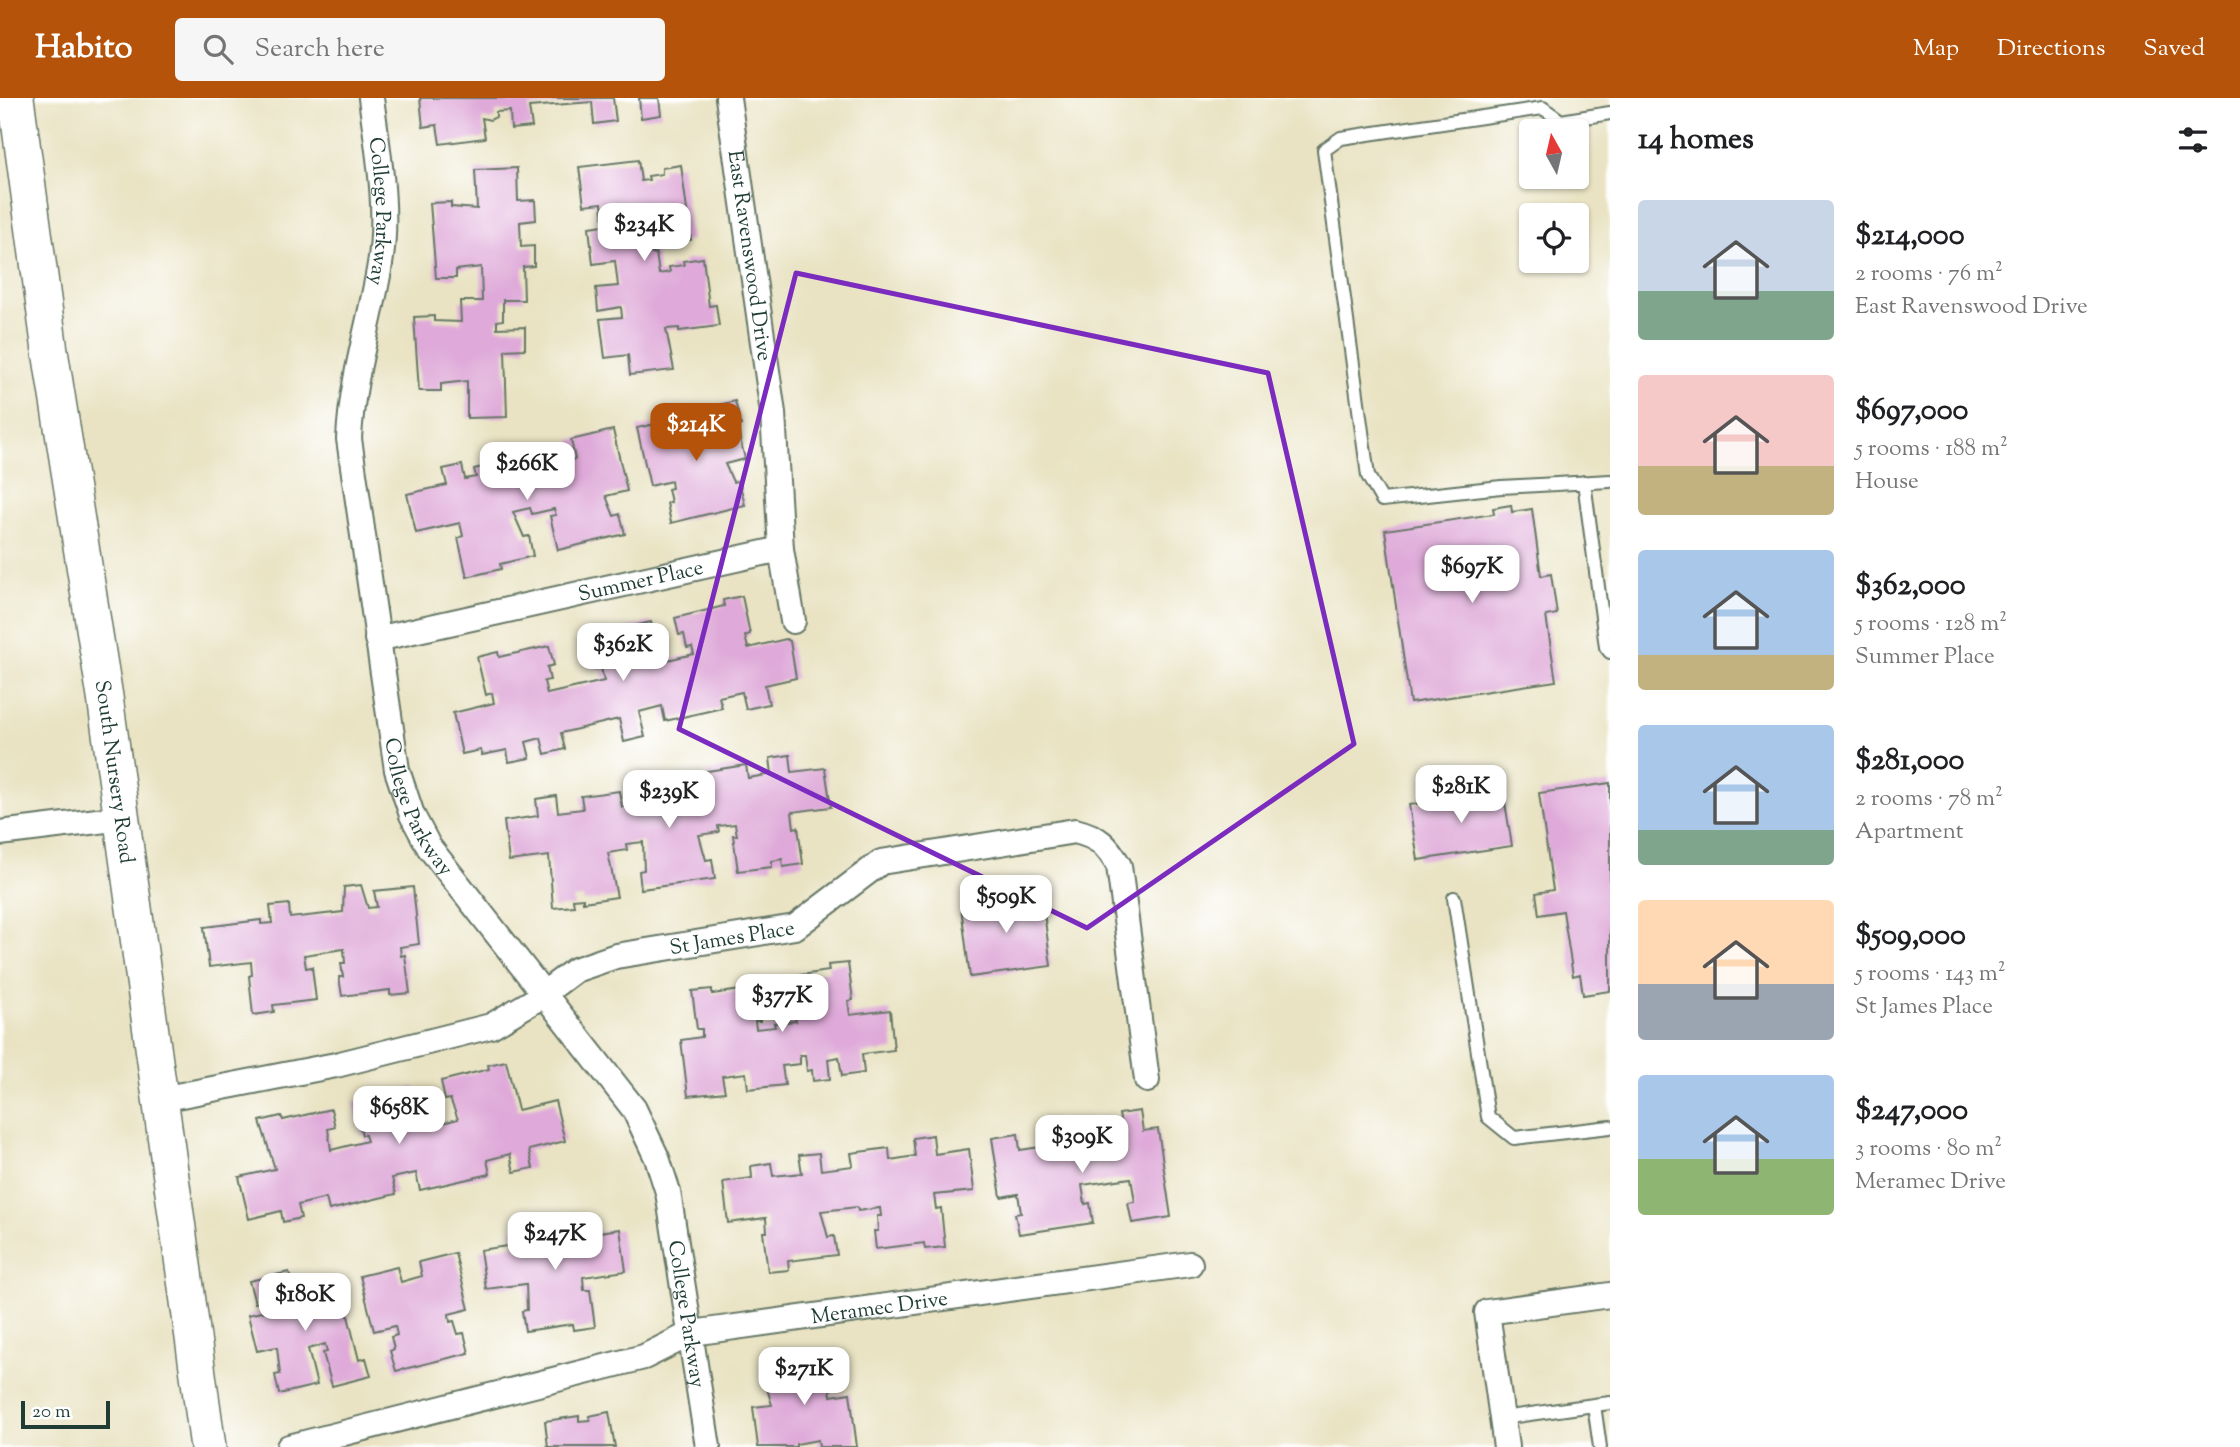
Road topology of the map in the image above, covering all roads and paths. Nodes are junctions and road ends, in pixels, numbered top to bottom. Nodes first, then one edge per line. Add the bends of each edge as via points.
1 (16, 98) edge
2 (371, 98) edge
3 (728, 98) edge
4 (1547, 103) edge
5 (1610, 113) edge
6 (1610, 481) edge
7 (1584, 482) junction
8 (781, 549) junction
9 (793, 621) dead end
10 (377, 639) junction
11 (1610, 652) edge
12 (122, 818) junction
13 (0, 833) edge
14 (1454, 898) dead end
15 (544, 992) junction
16 (1146, 1080) dead end
17 (161, 1098) junction
18 (1610, 1127) edge
19 (1190, 1264) dead end
20 (1610, 1295) edge
21 (692, 1333) junction
22 (1610, 1403) edge
23 (1594, 1405) junction
24 (1502, 1418) junction
25 (208, 1447) edge
26 (289, 1447) edge
27 (708, 1447) edge
28 (1506, 1447) edge
29 (1600, 1447) edge

1 - 12 street, South Nursery Road
2 - 10 street, College Parkway via 382,211 380,262 351,394 349,439
3 - 8 street, East Ravenswood Drive via 773,413
4 - 5 lane via 1561,121
4 - 7 lane via 1340,138 1324,150 1368,476 1382,500
6 - 7 lane
7 - 11 lane
8 - 9 street, East Ravenswood Drive
8 - 10 street, Summer Place
10 - 15 street, College Parkway via 397,770 412,815 429,847
12 - 13 street
12 - 17 street, South Nursery Road
14 - 18 lane via 1488,1117 1514,1138
15 - 16 street, St James Place via 575,970 616,956 795,927 881,862 1075,831 1107,845 1119,866
15 - 17 street, St James Place via 491,1026 336,1065
15 - 21 street, College Parkway via 634,1109 657,1158 668,1192
17 - 25 street, South Nursery Road
19 - 21 street, Meramec Drive
20 - 24 street via 1487,1312
21 - 26 street, Meramec Drive via 644,1357
21 - 27 street, College Parkway
22 - 23 lane
23 - 24 lane
23 - 29 lane
24 - 28 street

